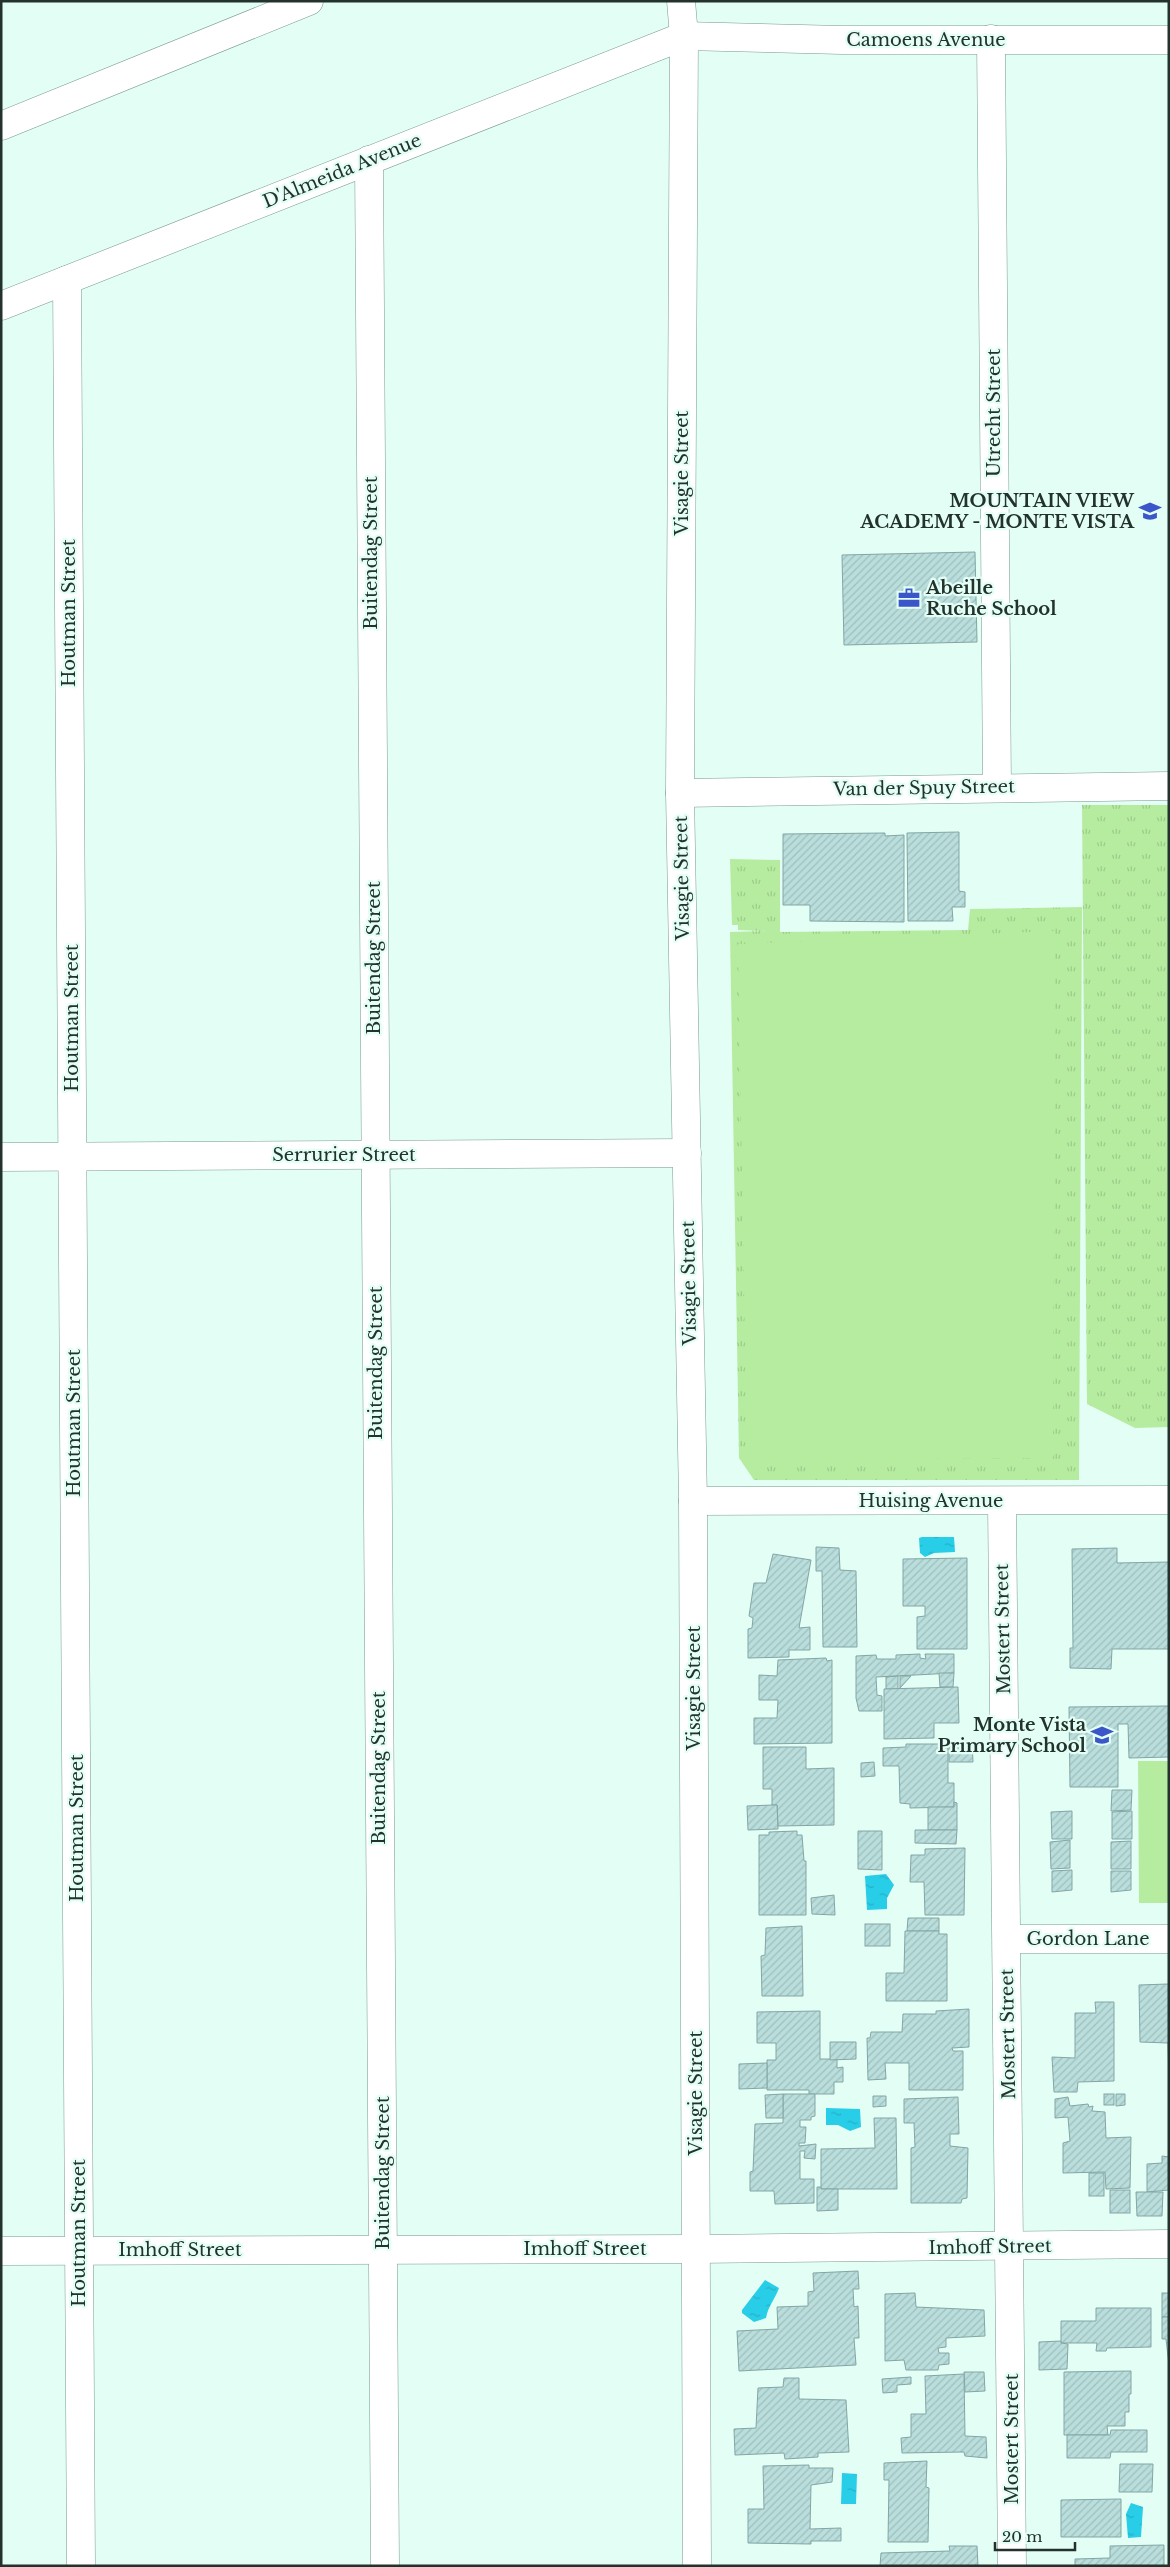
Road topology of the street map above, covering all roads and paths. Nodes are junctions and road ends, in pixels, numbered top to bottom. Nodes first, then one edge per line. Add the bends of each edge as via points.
1 (681, 1) edge
2 (302, 2) edge
3 (684, 36) junction
4 (991, 39) junction
5 (1169, 40) edge
6 (1, 126) edge
7 (369, 160) junction
8 (67, 280) junction
9 (1, 306) edge
10 (1169, 786) edge
11 (997, 787) junction
12 (680, 793) junction
13 (687, 1153) junction
14 (375, 1155) junction
15 (73, 1156) junction
16 (1, 1157) edge
17 (1169, 1500) edge
18 (693, 1501) junction
19 (1002, 1502) junction
20 (1007, 1939) junction
21 (1169, 1939) edge
22 (1169, 2244) edge
23 (1010, 2247) junction
24 (383, 2249) junction
25 (696, 2249) junction
26 (79, 2250) junction
27 (1, 2251) edge
28 (81, 2566) edge
29 (385, 2566) edge
30 (697, 2566) edge
31 (1012, 2566) edge

1 - 3 street, Visagie Street
2 - 6 street
3 - 4 street, Camoens Avenue
3 - 7 street, D'Almeida Avenue
3 - 12 street, Visagie Street
4 - 5 street, Camoens Avenue
4 - 11 street, Utrecht Street
7 - 8 street, D'Almeida Avenue
7 - 14 street, Buitendag Street
8 - 9 street, D'Almeida Avenue
8 - 15 street, Houtman Street
10 - 11 street, Van der Spuy Street
11 - 12 street, Van der Spuy Street
12 - 13 street, Visagie Street
13 - 14 street, Serrurier Street
13 - 18 street, Visagie Street
14 - 15 street, Serrurier Street
14 - 24 street, Buitendag Street
15 - 16 street, Serrurier Street
15 - 26 street, Houtman Street
17 - 19 street, Huising Avenue
18 - 19 street, Huising Avenue
18 - 25 street, Visagie Street
19 - 20 street, Mostert Street
20 - 21 street, Gordon Lane
20 - 23 street, Mostert Street
22 - 23 street, Imhoff Street
23 - 25 street, Imhoff Street
23 - 31 street, Mostert Street
24 - 25 street, Imhoff Street
24 - 26 street, Imhoff Street
24 - 29 street, Buitendag Street
25 - 30 street, Visagie Street
26 - 27 street, Imhoff Street
26 - 28 street, Houtman Street

